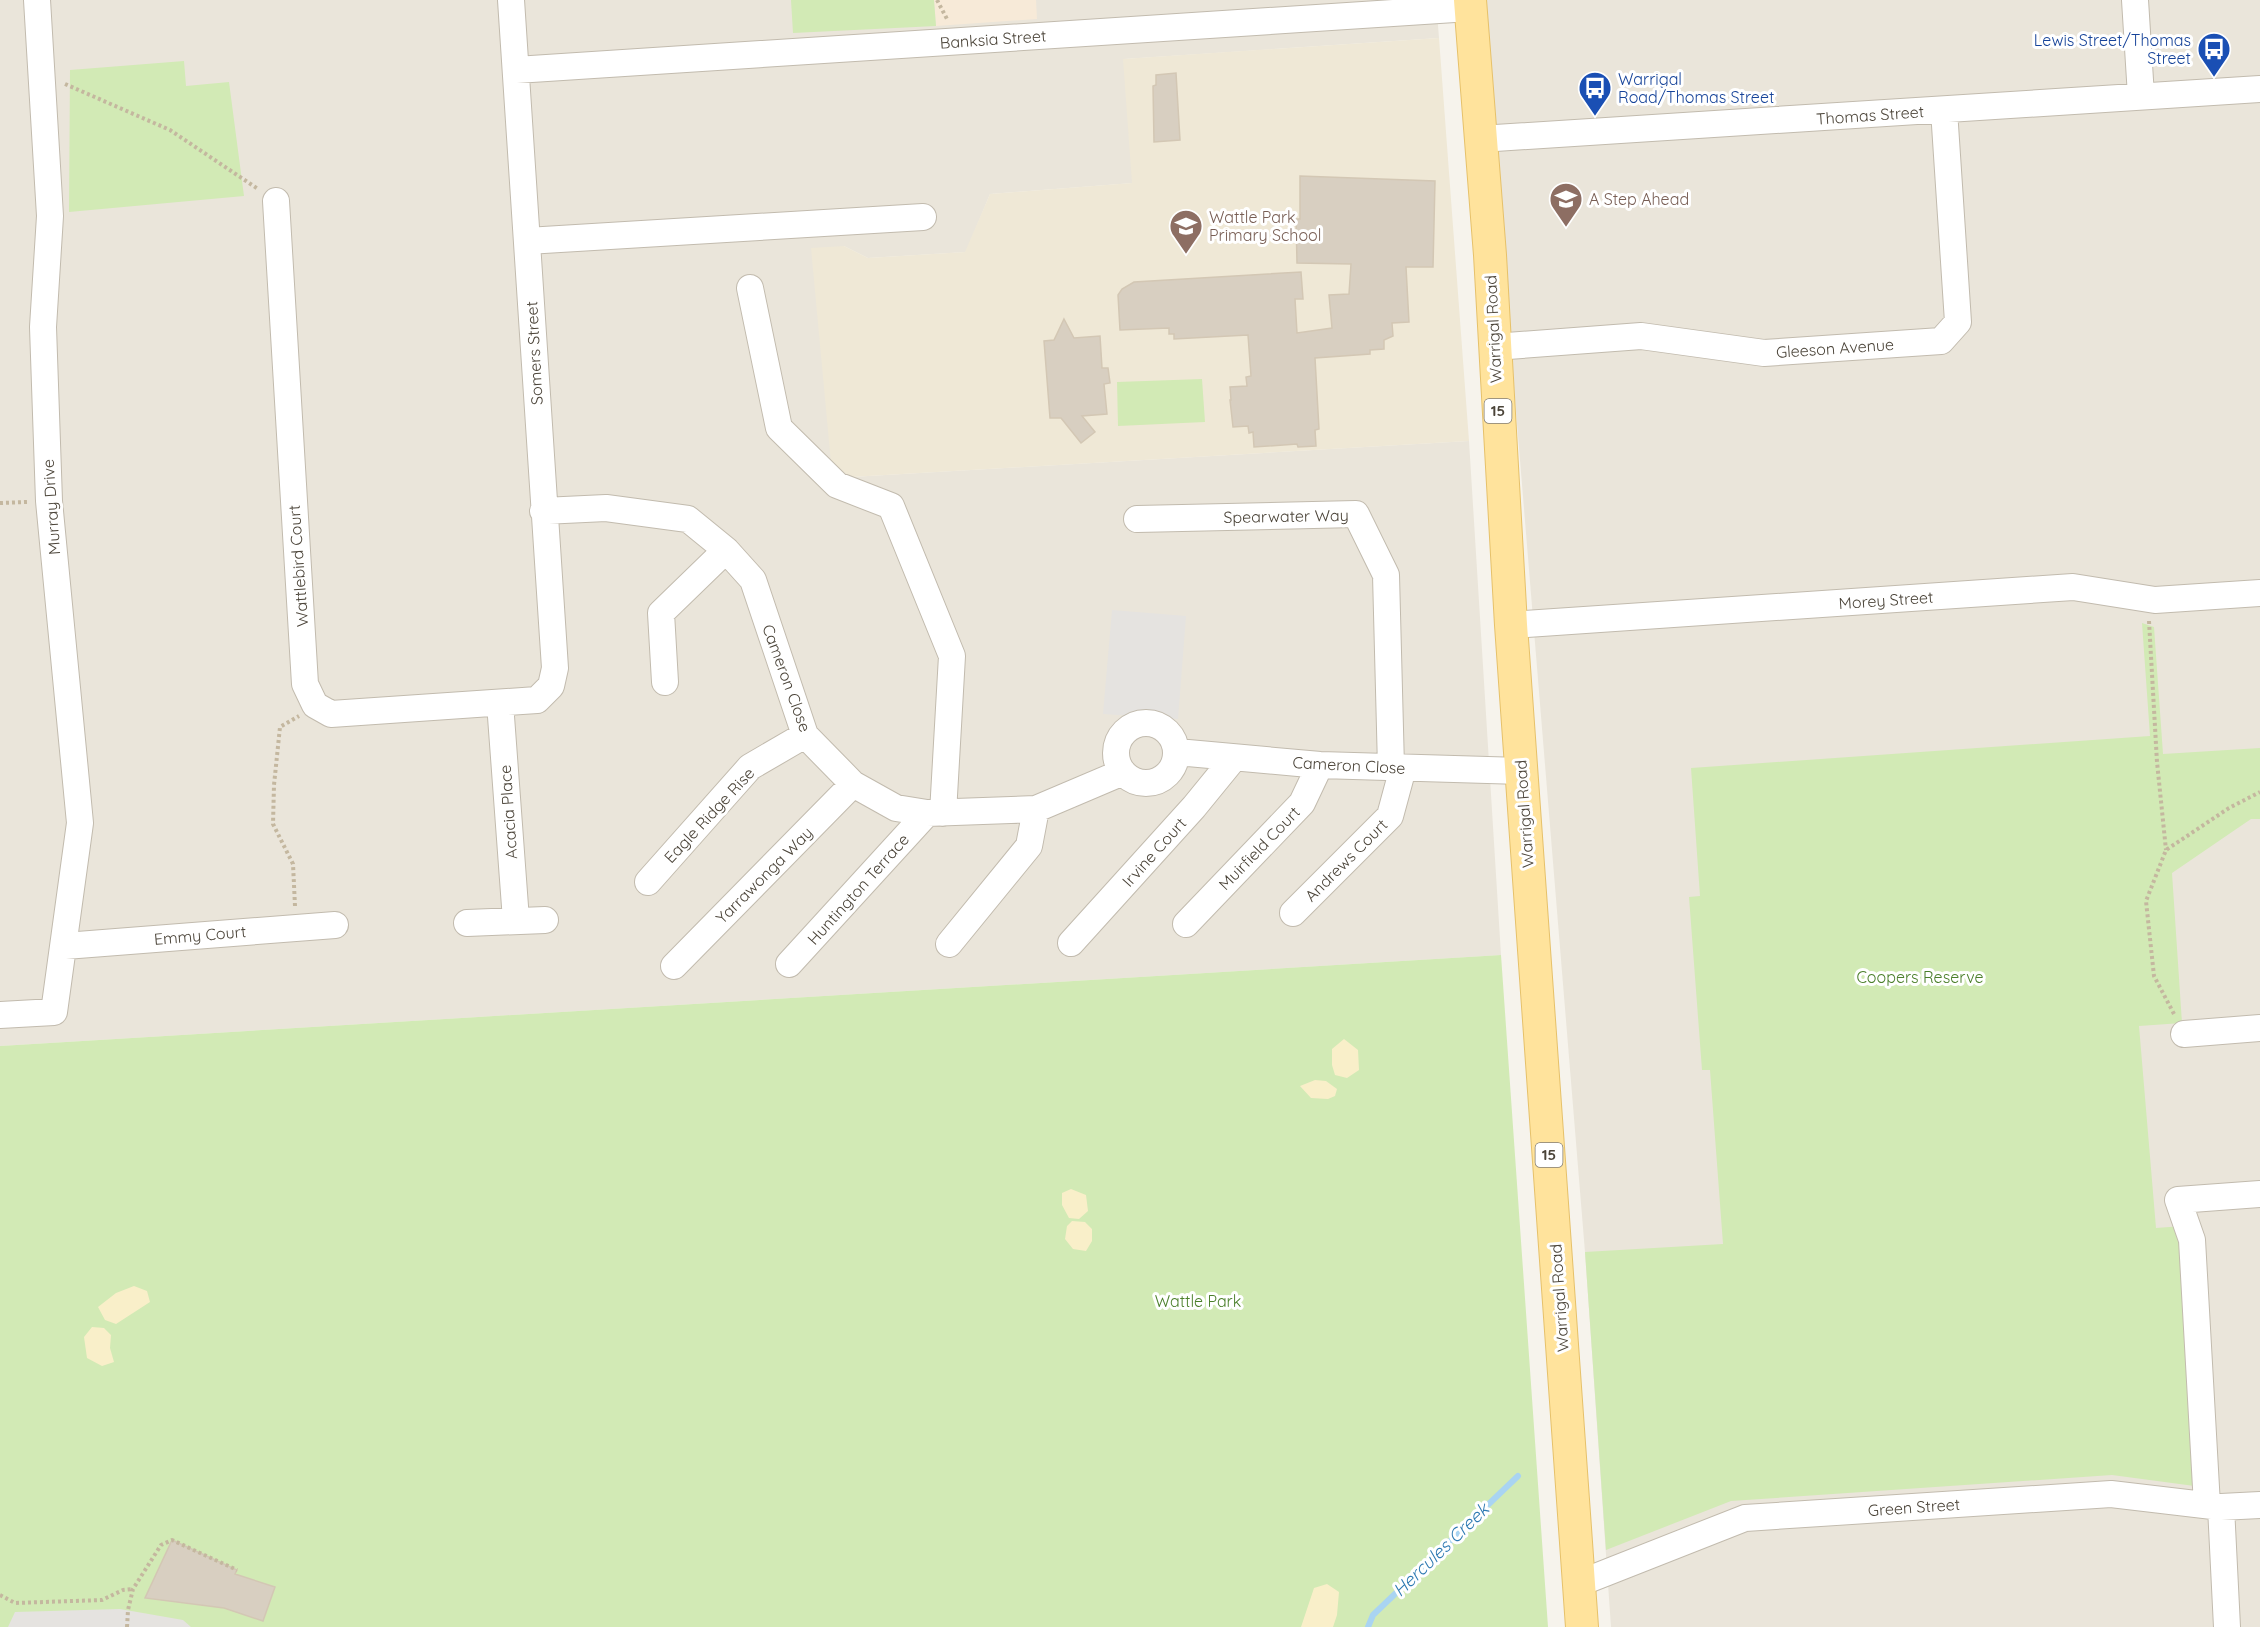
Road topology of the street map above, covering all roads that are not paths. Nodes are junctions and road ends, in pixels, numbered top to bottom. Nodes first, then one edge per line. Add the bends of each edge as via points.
1 (37, 0) edge
2 (511, 0) edge
3 (2135, 0) edge
4 (1470, 4) edge
5 (516, 70) junction
6 (2260, 89) edge
7 (2141, 96) junction
8 (1944, 110) junction
9 (1480, 139) junction
10 (276, 201) road end
11 (923, 217) dead end
12 (527, 241) junction
13 (750, 288) dead end
14 (1494, 347) junction
15 (543, 511) junction
16 (1137, 519) dead end
17 (726, 550) junction
18 (2260, 592) edge
19 (1511, 625) junction
20 (665, 682) dead end
21 (500, 704) junction
22 (805, 735) junction
23 (1177, 752) junction
24 (1234, 758) junction
25 (1320, 765) junction
26 (1397, 768) junction
27 (1521, 771) junction
28 (1123, 772) junction
29 (853, 784) junction
30 (1036, 809) junction
31 (935, 813) junction
32 (648, 882) dead end
33 (1293, 913) dead end
34 (516, 920) junction
35 (545, 920) dead end
36 (467, 923) dead end
37 (1186, 924) dead end
38 (335, 925) dead end
39 (1071, 943) dead end
40 (949, 944) dead end
41 (64, 946) junction
42 (789, 964) dead end
43 (674, 966) dead end
44 (0, 1015) edge
45 (2260, 1028) edge
46 (2184, 1034) road end
47 (2260, 1194) edge
48 (2260, 1505) edge
49 (2214, 1506) junction
50 (1580, 1583) junction
51 (1582, 1627) edge
52 (2227, 1627) edge

1 - 41 street, Murray Drive via 50,216 43,327 49,501 80,823
2 - 5 street, Somers Street
3 - 7 street
4 - 5 street, Banksia Street
4 - 9 main road, Warrigal Road / 15
5 - 12 street, Somers Street
6 - 7 street, Thomas Street
7 - 8 street, Thomas Street
8 - 9 street, Thomas Street
8 - 14 street, Gleeson Avenue via 1958,322 1941,341 1764,352 1641,336
9 - 14 main road, Warrigal Road / 15
10 - 21 street, Wattlebird Court via 305,684 315,705 331,714
11 - 12 street
12 - 15 street, Somers Street
13 - 31 street via 778,428 837,485 891,506 952,656
14 - 19 main road, Warrigal Road / 15
15 - 17 street, Cameron Close via 606,508 688,519
15 - 21 street, Somers Street via 555,668 551,686 537,700
16 - 26 street, Spearwater Way via 1356,514 1386,574
17 - 20 street via 661,613
17 - 22 street, Cameron Close via 753,580
18 - 19 street, Morey Street via 2155,600 2073,588
19 - 27 main road, Warrigal Road / 15
21 - 34 street, Acacia Place
22 - 29 street, Cameron Close
22 - 32 street, Eagle Ridge Rise via 750,767
23 - 24 street, Cameron Close
23 - 28 street via 1172,770 1157,782 1138,782
23 - 28 street via 1163,727 1154,723 1132,726 1116,747
24 - 25 street, Cameron Close
24 - 39 street, Irvine Court
25 - 26 street, Cameron Close
25 - 37 street, Muirfield Court via 1302,803
26 - 27 street, Cameron Close
26 - 33 street, Andrews Court via 1390,816
27 - 50 main road, Warrigal Road / 15
28 - 30 street, Cameron Close
29 - 31 street, Cameron Close via 896,808
29 - 43 street, Yarrawonga Way
30 - 31 street, Cameron Close
30 - 40 street via 1029,846
31 - 42 street, Huntington Terrace
34 - 35 street
34 - 36 street
38 - 41 street, Emmy Court
41 - 44 street, Murray Drive via 54,1012
45 - 46 street
47 - 49 street via 2178,1200 2192,1240
48 - 49 street, Green Street
49 - 50 street, Green Street via 2111,1494 1744,1518
49 - 52 street
50 - 51 main road, Warrigal Road / 15

